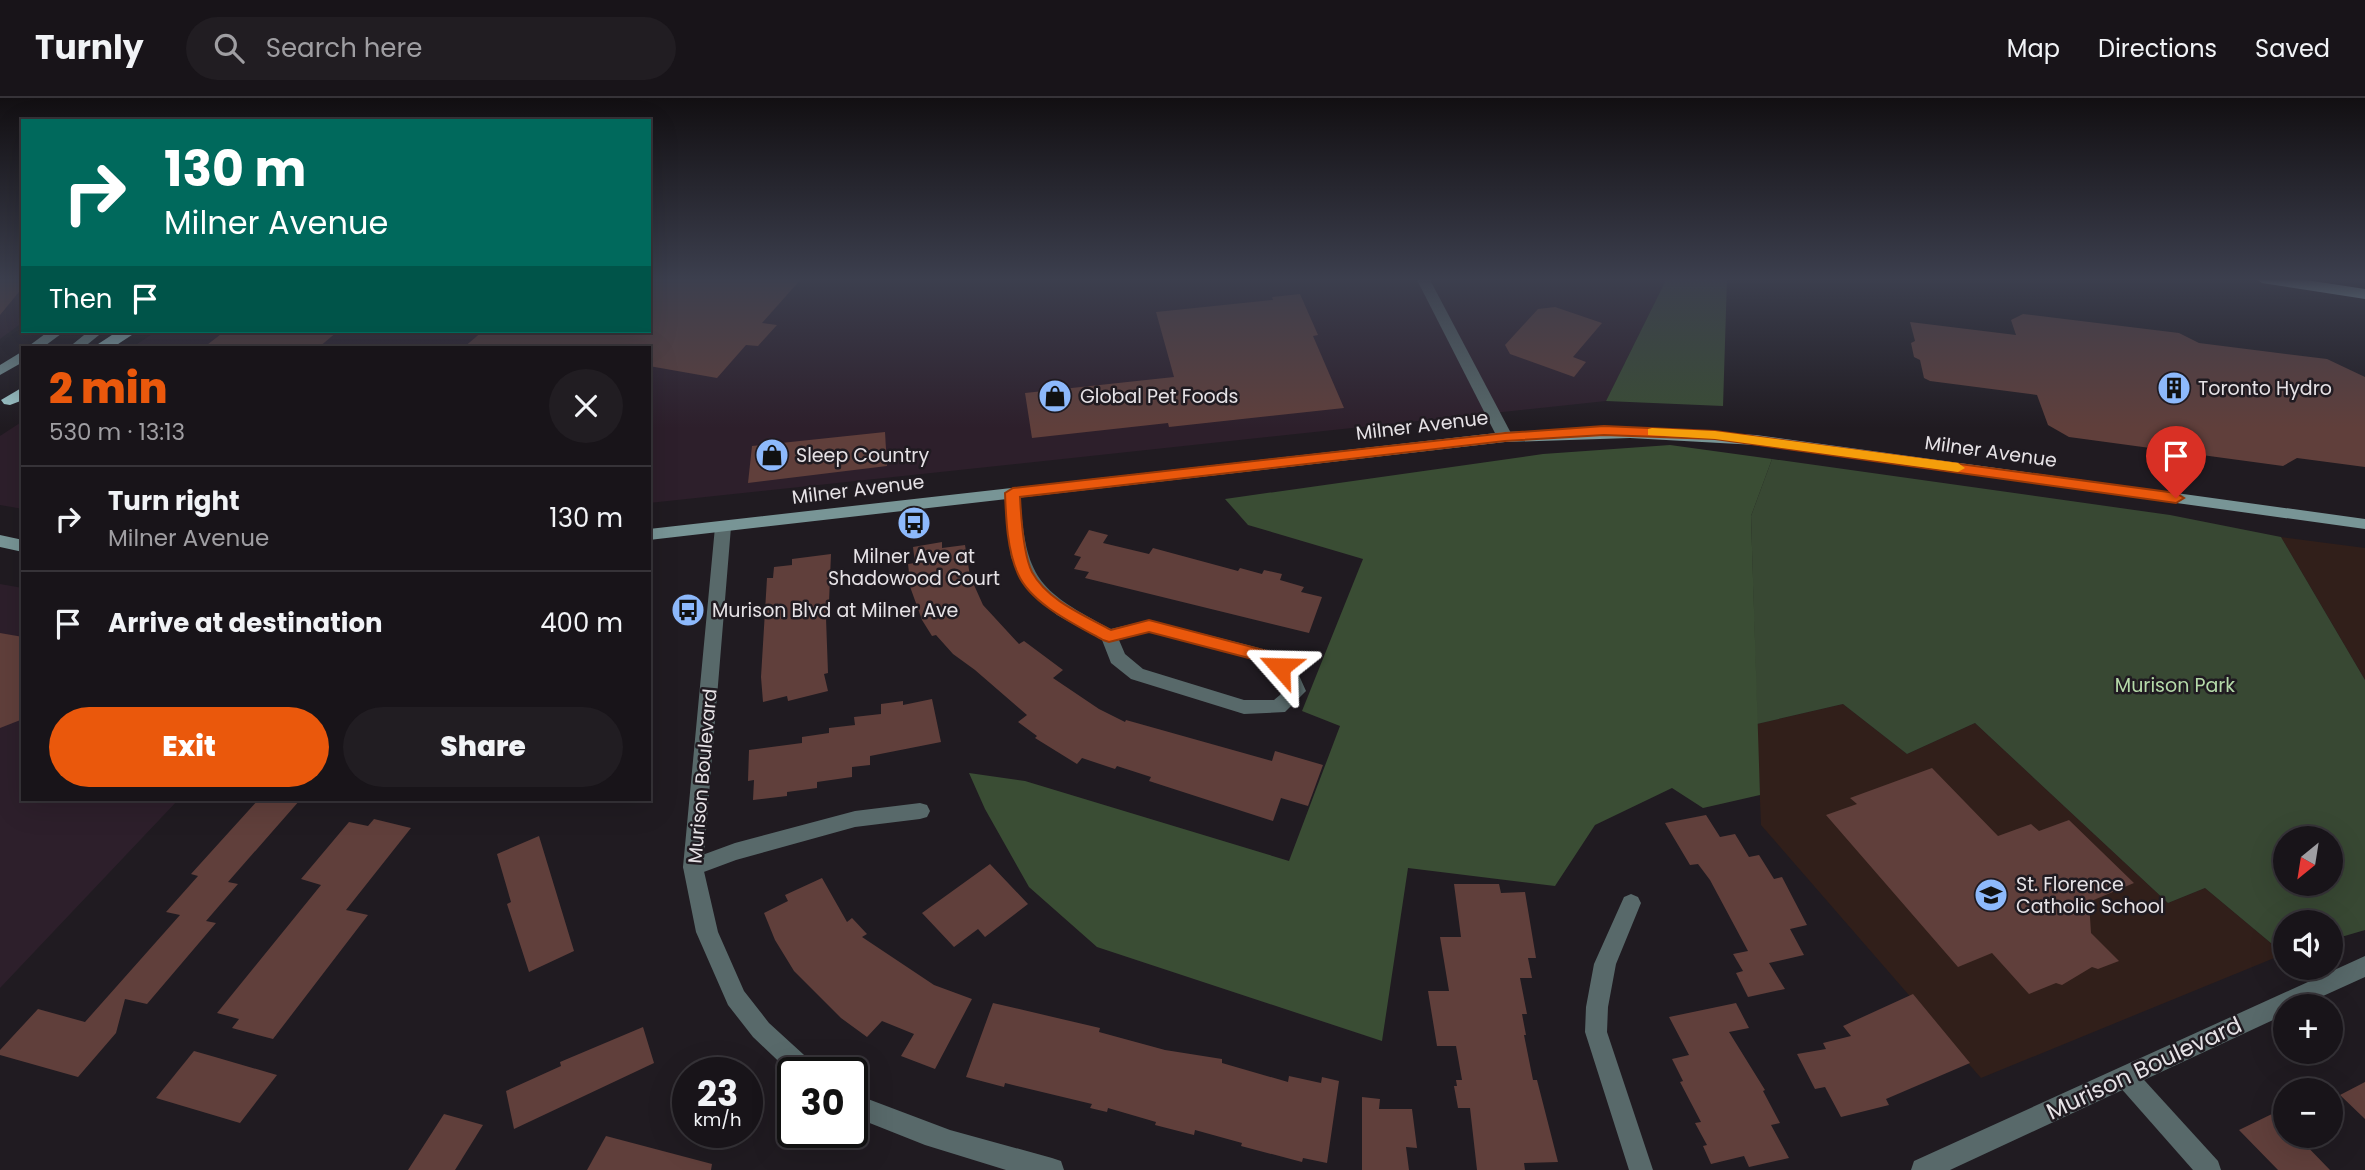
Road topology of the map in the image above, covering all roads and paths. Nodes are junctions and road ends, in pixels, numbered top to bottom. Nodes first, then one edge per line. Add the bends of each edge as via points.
1 (1448, 328) edge
2 (55, 333) edge
3 (94, 333) edge
4 (126, 333) edge
5 (36, 346) edge
6 (78, 346) edge
7 (104, 346) edge
8 (21, 356) edge
9 (0, 371) edge
10 (1505, 437) junction
11 (1013, 493) junction
12 (2365, 524) edge
13 (723, 527) junction
14 (651, 535) edge
15 (0, 541) edge
16 (21, 546) edge
17 (0, 552) edge
18 (21, 554) edge
19 (1109, 636) junction
20 (920, 811) dead end
21 (693, 867) junction
22 (1631, 903) dead end
23 (2365, 965) edge
24 (790, 1057) edge
25 (2127, 1078) junction
26 (868, 1111) edge
27 (1052, 1170) edge
28 (1641, 1170) edge
29 (1923, 1170) edge
30 (2208, 1170) edge

1 - 10 street
2 - 5 main road
3 - 6 main road
4 - 7 highway
8 - 9 main road
10 - 11 main road, Milner Avenue
10 - 12 main road, Milner Avenue via 1604,431 1695,433
11 - 13 main road, Milner Avenue
11 - 19 street via 1014,524 1025,573 1054,606
13 - 14 main road, Milner Avenue
13 - 21 street, Murison Boulevard
15 - 16 main road
17 - 18 main road
19 - 19 street via 1149,626 1269,657 1291,676 1297,691 1278,707 1244,707 1137,674 1117,658
20 - 21 street via 855,819
21 - 24 street, Murison Boulevard via 707,932 736,998
22 - 28 street via 1605,964 1596,1032
23 - 25 street, Murison Boulevard
25 - 29 street, Murison Boulevard
25 - 30 street
26 - 27 street via 996,1156

